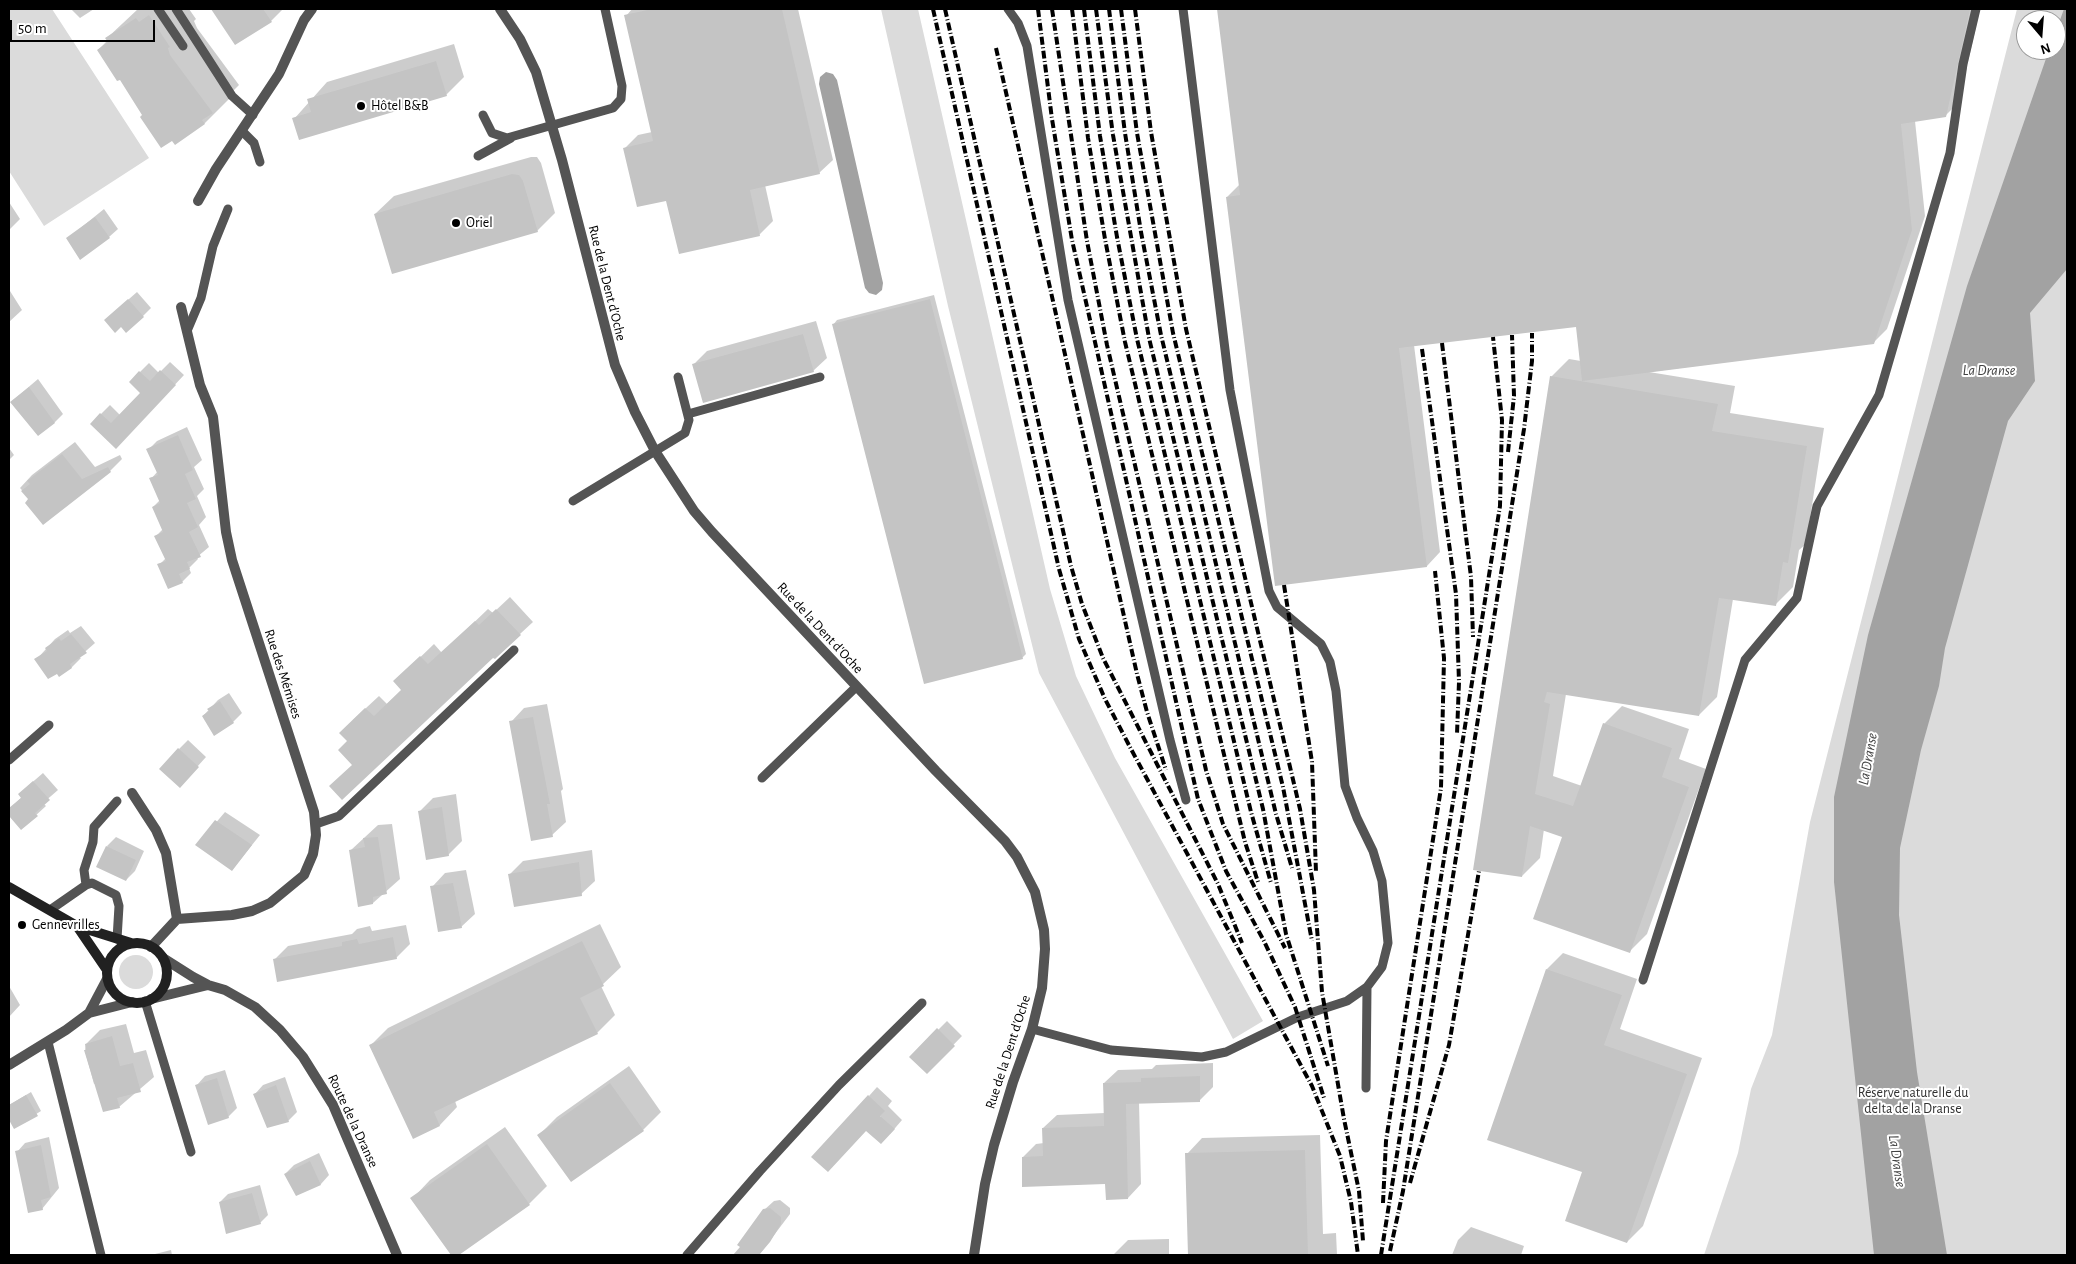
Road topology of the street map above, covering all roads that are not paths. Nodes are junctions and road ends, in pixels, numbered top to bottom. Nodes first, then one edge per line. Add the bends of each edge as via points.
1 (158, 9) edge
2 (176, 9) edge
3 (306, 9) edge
4 (312, 9) edge
5 (500, 9) edge
6 (604, 9) edge
7 (1008, 9) edge
8 (1184, 9) edge
9 (1976, 9) edge
10 (304, 20) junction
11 (183, 46) dead end
12 (253, 115) junction
13 (483, 115) dead end
14 (553, 125) junction
15 (242, 131) junction
16 (512, 138) junction
17 (478, 156) dead end
18 (260, 162) dead end
19 (198, 201) dead end
20 (228, 209) dead end
21 (181, 307) dead end
22 (187, 331) junction
23 (678, 377) dead end
24 (820, 377) dead end
25 (688, 414) junction
26 (655, 451) junction
27 (572, 501) dead end
28 (514, 650) dead end
29 (856, 687) junction
30 (49, 725) dead end
31 (9, 760) edge
32 (762, 778) dead end
33 (132, 793) dead end
34 (1186, 800) dead end
35 (117, 802) dead end
36 (316, 824) junction
37 (86, 884) junction
38 (9, 887) edge
39 (50, 910) junction
40 (177, 919) junction
41 (78, 926) junction
42 (117, 939) junction
43 (132, 943) junction
44 (151, 947) junction
45 (163, 958) junction
46 (107, 974) junction
47 (1643, 980) dead end
48 (208, 985) junction
49 (1368, 986) junction
50 (148, 1000) junction
51 (132, 1002) junction
52 (922, 1003) dead end
53 (89, 1013) junction
54 (1032, 1029) junction
55 (48, 1042) junction
56 (9, 1065) edge
57 (1366, 1088) dead end
58 (191, 1152) dead end
59 (101, 1255) edge
60 (397, 1255) edge
61 (687, 1255) edge
62 (974, 1255) edge

1 - 11 lane
2 - 12 lane via 232,96
3 - 10 street
4 - 10 street
5 - 14 street, Rue de la Dent d'Oche via 529,55
6 - 14 lane via 622,86 621,99 607,111
7 - 34 lane via 1018,23 1027,46 1068,300
8 - 49 lane via 1230,390 1269,591 1277,607 1321,644 1328,657 1336,691 1345,786 1376,858 1382,881 1388,943 1382,967
9 - 47 lane via 1950,153 1879,395 1817,506 1796,598 1745,660
10 - 12 street via 279,74
12 - 15 street
13 - 16 lane via 492,133 501,138
14 - 16 lane
14 - 26 street, Rue de la Dent d'Oche via 615,366
15 - 18 lane via 254,143
15 - 19 street
16 - 17 lane
20 - 22 lane
21 - 22 street, Rue des Mémises
22 - 36 street, Rue des Mémises via 200,385 214,417 232,560
23 - 25 lane
24 - 25 lane
25 - 26 lane via 685,432
26 - 27 lane
26 - 29 street, Rue de la Dent d'Oche via 694,511
28 - 36 lane via 339,816
29 - 32 lane
29 - 54 street, Rue de la Dent d'Oche via 1006,842 1027,874 1041,911 1046,950 1042,988
30 - 31 lane
33 - 40 street via 156,830 166,853
35 - 37 lane via 94,828 84,870
36 - 40 street, Rue des Mémises via 313,854 304,875 270,902 252,911 232,915
37 - 39 lane
37 - 42 lane via 92,883 116,895 119,906
38 - 39 street
39 - 41 street
40 - 44 street
41 - 42 street
41 - 46 street
42 - 43 street
43 - 44 street
43 - 46 street via 115,952
44 - 45 street
45 - 48 street, Route de la Dranse
45 - 50 street via 165,983 158,994
46 - 51 street via 117,996
46 - 53 street
48 - 50 street
48 - 60 street, Route de la Dranse via 240,998 268,1018 313,1071 333,1105
49 - 54 lane via 1347,1001 1298,1016 1214,1056 1111,1050
49 - 57 lane
50 - 51 street
50 - 58 lane
51 - 53 street
52 - 61 lane via 839,1085
53 - 55 street
54 - 62 street, Rue de la Dent d'Oche via 994,1145
55 - 56 street
55 - 59 lane

